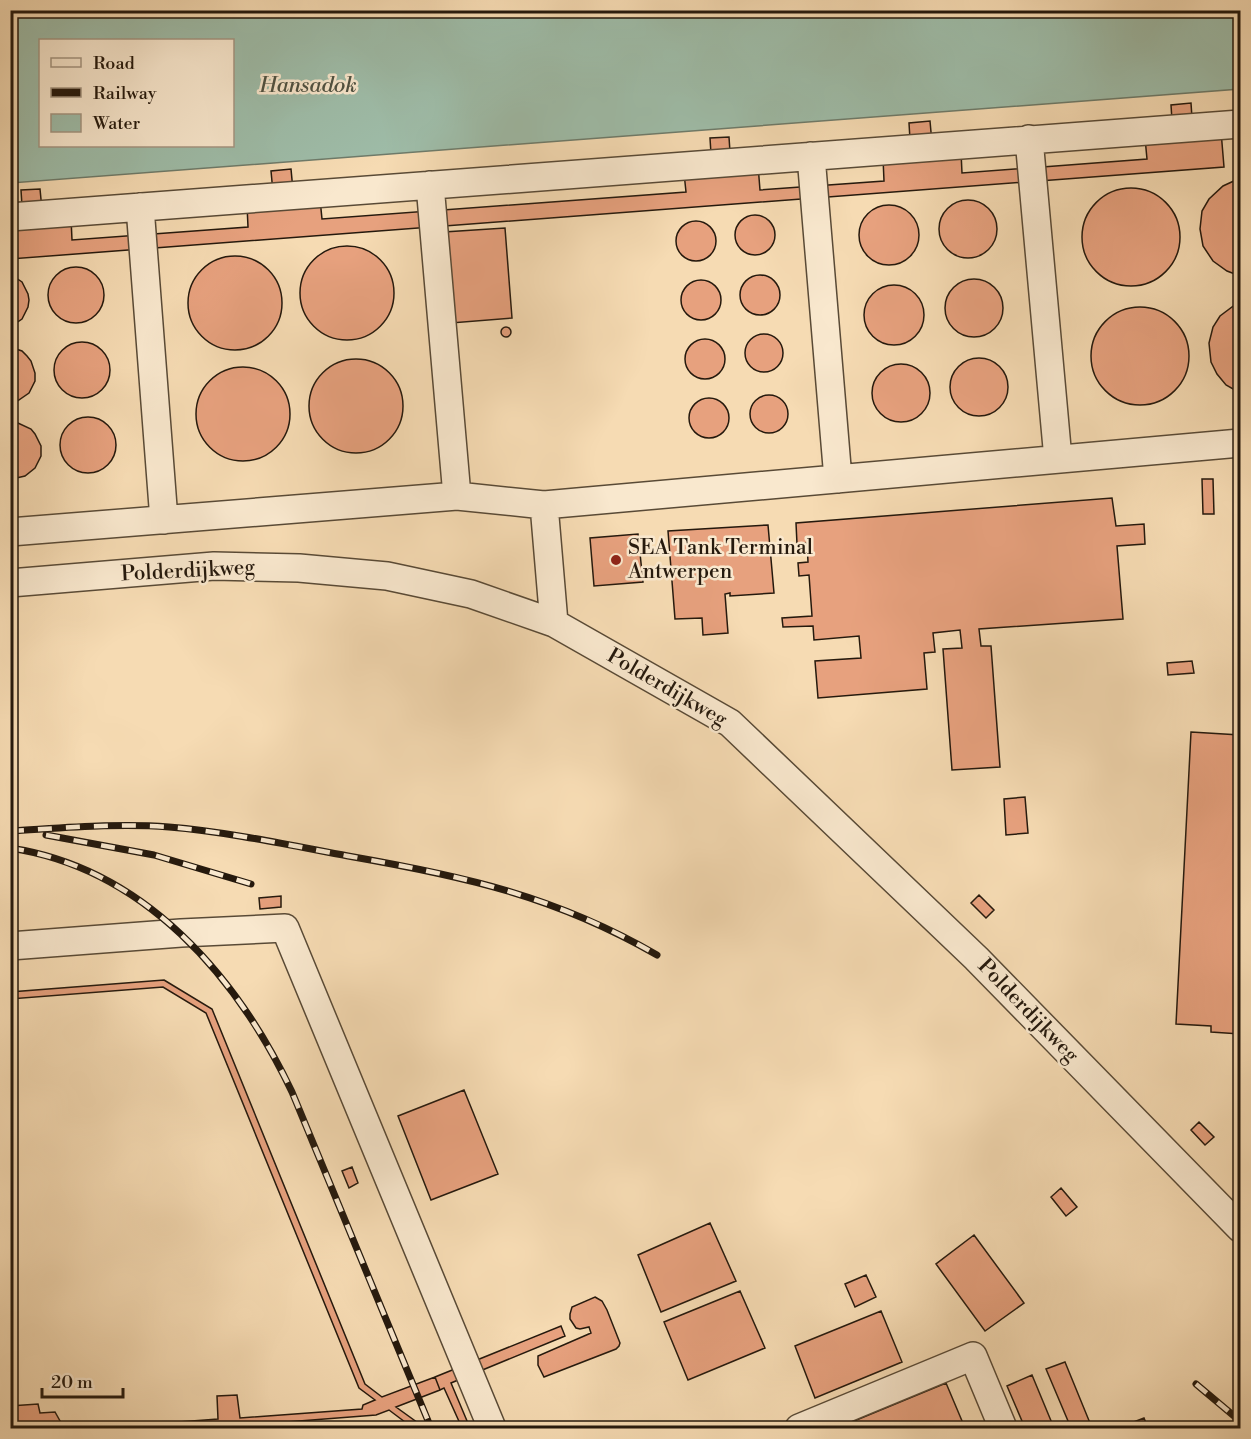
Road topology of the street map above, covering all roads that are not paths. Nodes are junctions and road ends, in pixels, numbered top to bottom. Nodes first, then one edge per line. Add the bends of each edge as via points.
1 (1240, 124) edge
2 (1029, 140) junction
3 (811, 156) junction
4 (430, 185) junction
5 (140, 207) junction
6 (10, 217) edge
7 (1240, 443) edge
8 (1058, 459) junction
9 (838, 479) junction
10 (457, 496) junction
11 (544, 505) junction
12 (164, 520) junction
13 (10, 532) edge
14 (10, 583) edge
15 (554, 623) junction
16 (10, 946) edge
17 (1240, 1228) edge
18 (492, 1428) edge
19 (799, 1428) edge
20 (1003, 1428) edge

1 - 2 street
2 - 3 street
2 - 8 street
3 - 4 street
3 - 9 street
4 - 5 street
4 - 10 street
5 - 6 street
5 - 12 street
7 - 8 street
8 - 9 street
9 - 11 street
10 - 11 street
10 - 12 street
11 - 15 street
12 - 13 street
14 - 15 street, Polderdijkweg via 214,566 299,568 387,576 471,594
15 - 17 street, Polderdijkweg via 730,723 976,958
16 - 18 street via 285,928
19 - 20 street via 973,1356

